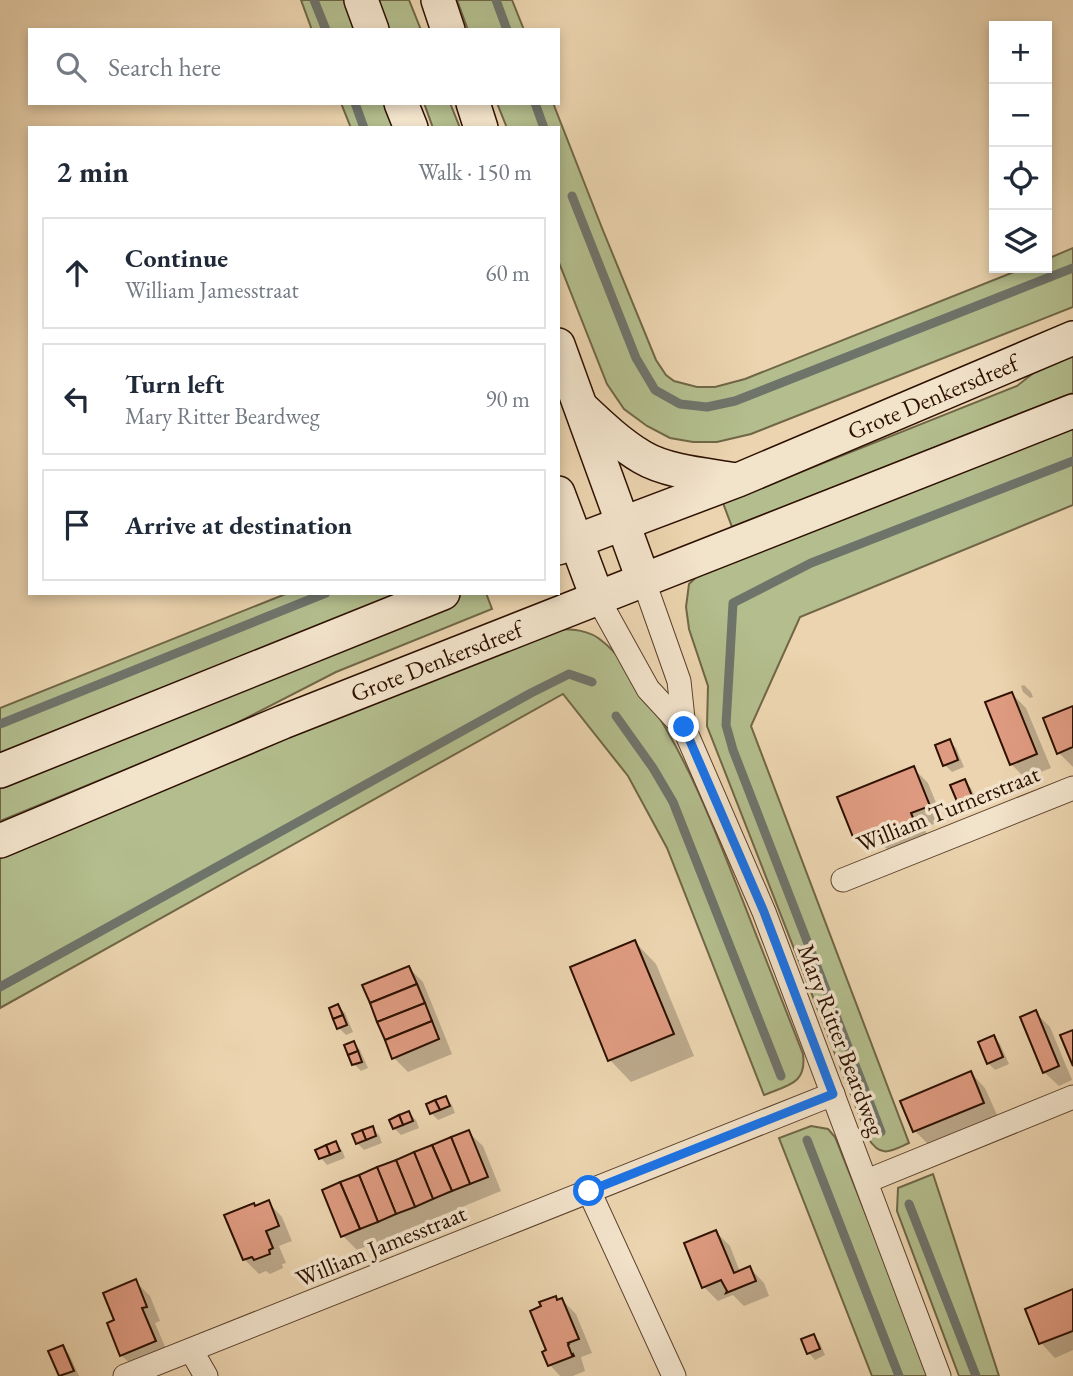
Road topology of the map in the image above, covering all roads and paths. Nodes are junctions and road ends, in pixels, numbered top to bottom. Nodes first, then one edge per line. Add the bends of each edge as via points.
1 (360, 0) edge
2 (438, 0) edge
3 (371, 28) edge
4 (447, 28) edge
5 (402, 105) edge
6 (474, 105) edge
7 (410, 126) edge
8 (480, 126) edge
9 (1073, 338) edge
10 (560, 350) edge
11 (581, 408) junction
12 (1073, 411) edge
13 (738, 480) junction
14 (560, 504) edge
15 (622, 523) junction
16 (567, 544) edge
17 (643, 579) junction
18 (438, 595) edge
19 (597, 597) junction
20 (684, 727) junction
21 (0, 771) edge
22 (1073, 788) edge
23 (0, 841) edge
24 (843, 880) dead end
25 (833, 1094) junction
26 (1073, 1097) edge
27 (867, 1181) junction
28 (589, 1191) junction
29 (191, 1350) junction
30 (125, 1376) edge
31 (206, 1376) edge
32 (674, 1376) edge
33 (939, 1376) edge

1 - 3 street
2 - 4 street
5 - 7 street
6 - 8 street
9 - 13 street, Grote Denkersdreef
10 - 11 street
11 - 13 street via 643,458 682,472
11 - 15 street
12 - 17 street, Grote Denkersdreef
13 - 15 street, Grote Denkersdreef
14 - 16 street
15 - 16 street, Grote Denkersdreef
15 - 17 street
16 - 19 street
17 - 19 street, Grote Denkersdreef
17 - 20 street, Mary Ritter Beardweg via 679,681
18 - 21 street
19 - 20 street, Mary Ritter Beardweg via 648,689
19 - 23 street, Grote Denkersdreef
20 - 25 street, Mary Ritter Beardweg via 764,912
22 - 24 street, William Turnerstraat
25 - 27 street, Mary Ritter Beardweg
25 - 28 street, William Jamesstraat
26 - 27 street
27 - 33 street, Mary Ritter Beardweg
28 - 29 street, William Jamesstraat
28 - 32 street
29 - 30 street, William Jamesstraat
29 - 31 street

